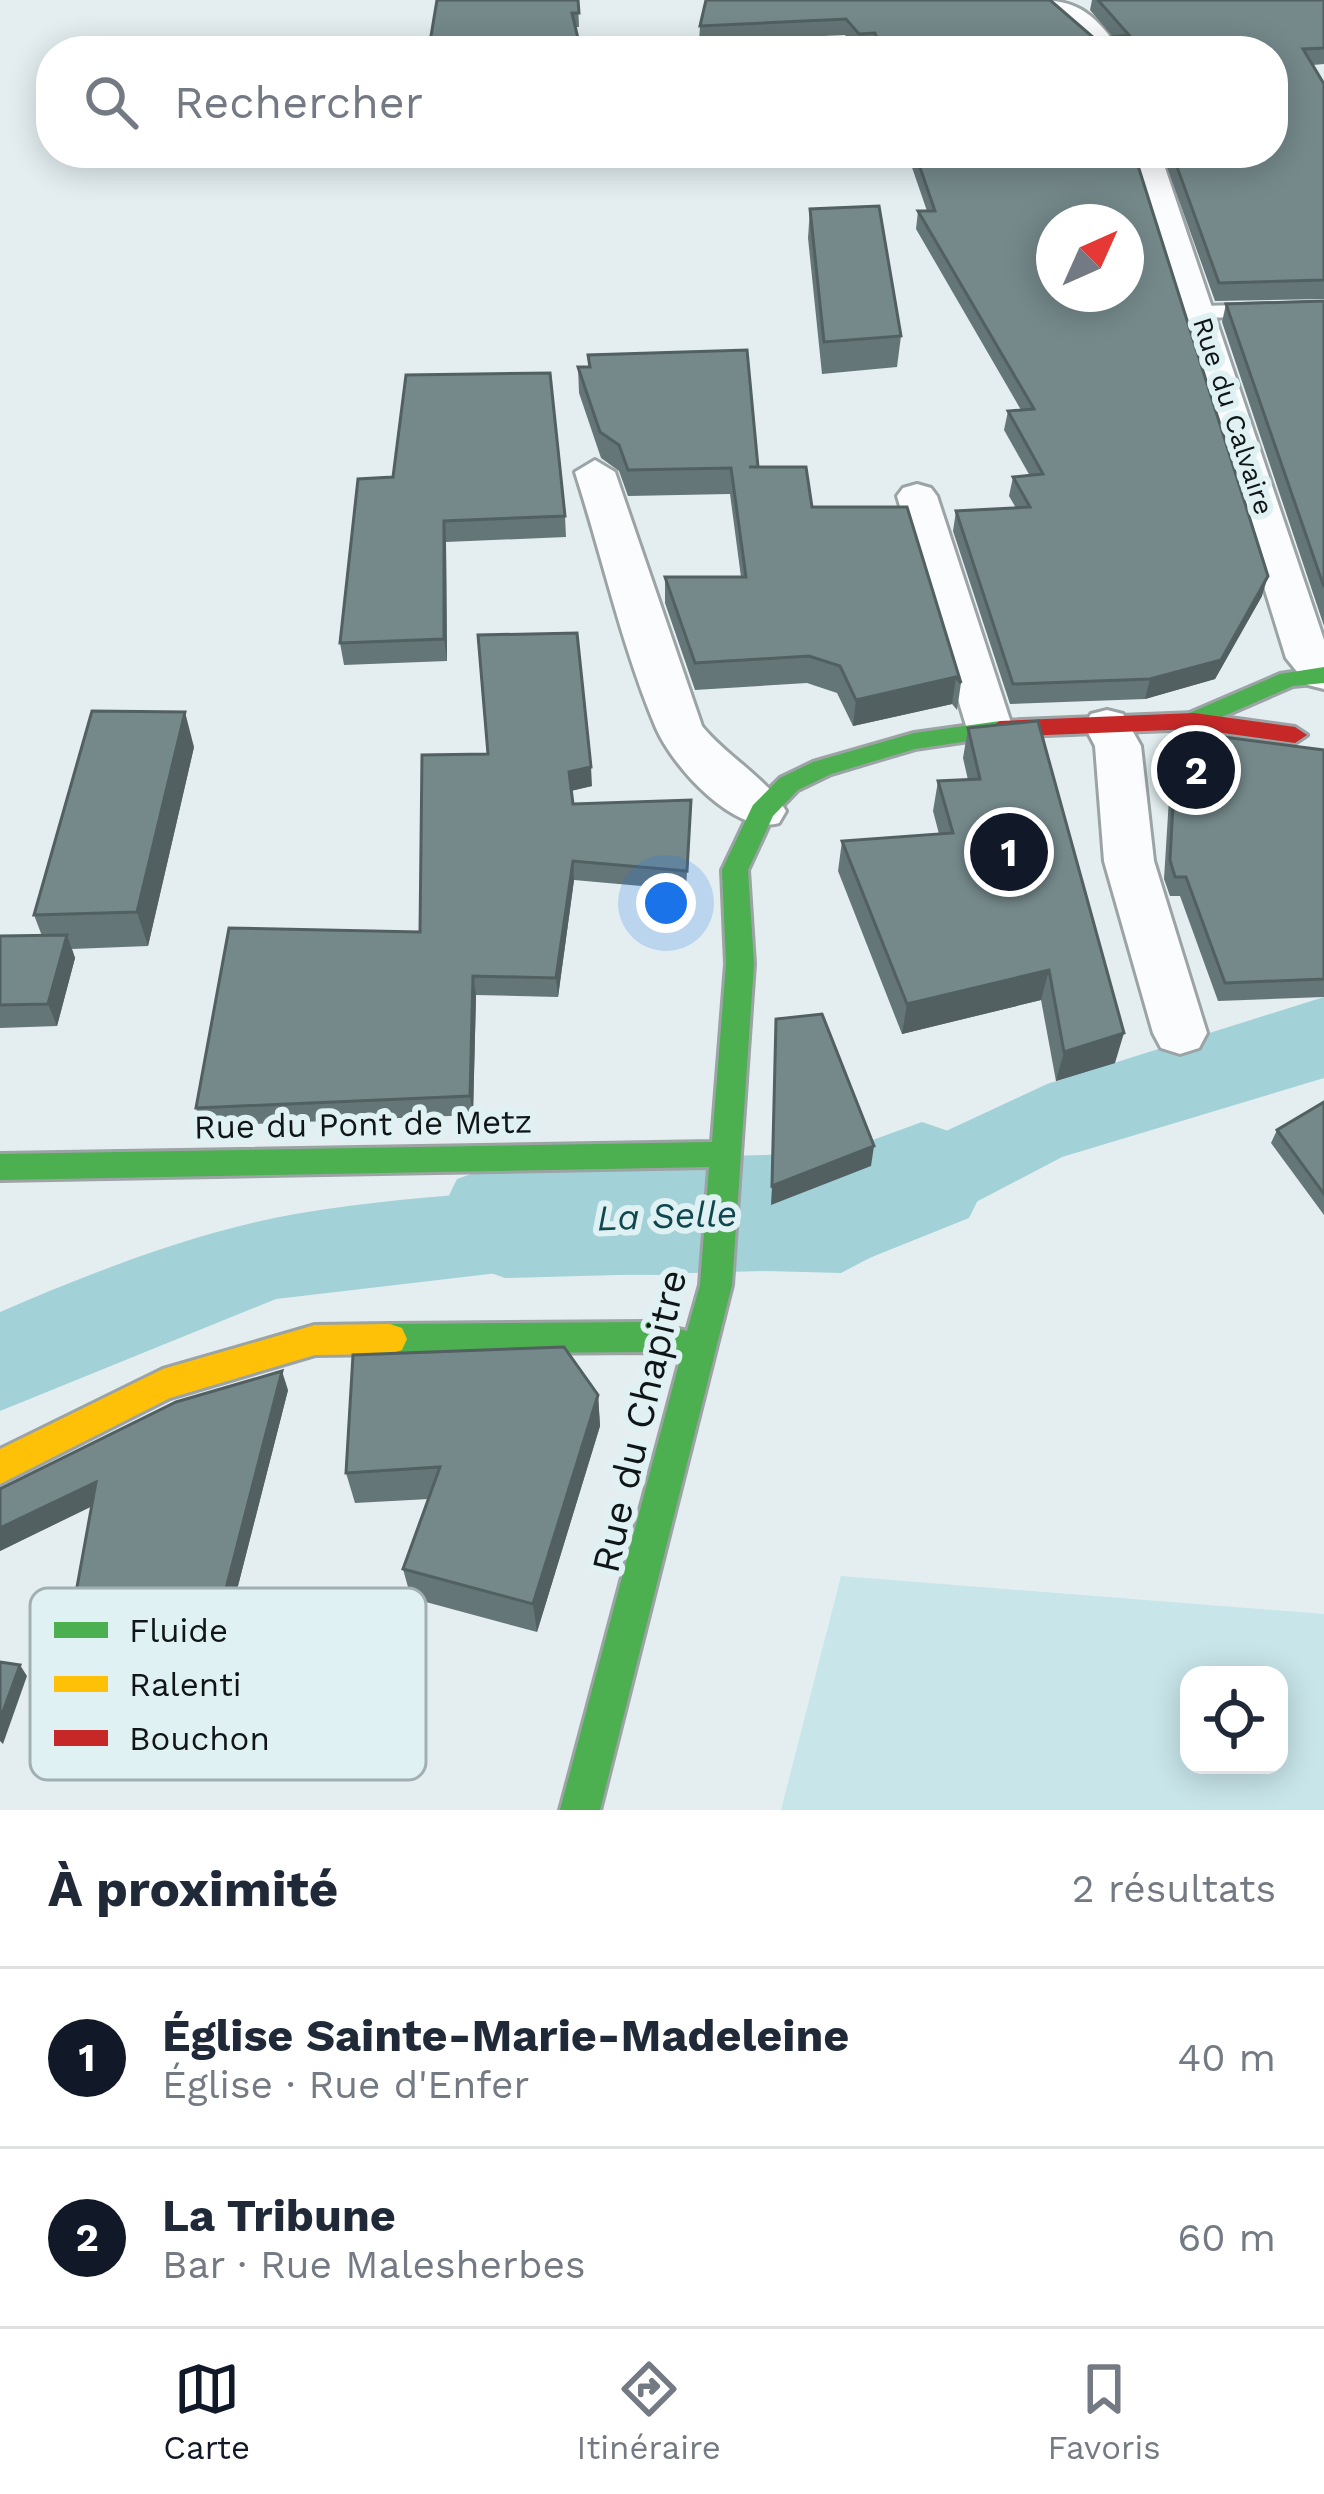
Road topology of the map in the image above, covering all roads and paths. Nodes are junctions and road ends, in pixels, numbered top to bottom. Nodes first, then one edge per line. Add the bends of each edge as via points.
1 (1050, 0) edge
2 (1077, 10) edge
3 (1096, 36) edge
4 (1150, 168) edge
5 (1324, 309) edge
6 (1200, 312) junction
7 (595, 472) dead end
8 (917, 496) dead end
9 (1324, 675) edge
10 (1276, 687) junction
11 (1194, 721) junction
12 (1107, 725) junction
13 (989, 729) junction
14 (1295, 735) junction
15 (1324, 745) edge
16 (762, 811) junction
17 (1180, 1033) dead end
18 (728, 1154) junction
19 (0, 1167) edge
20 (702, 1350) junction
21 (0, 1467) edge
22 (580, 1810) edge

1 - 2 street
2 - 3 street
4 - 6 street, Rue du Calvaire
5 - 6 lane
6 - 9 street, Rue du Calvaire via 1308,658
7 - 16 street via 680,730
8 - 13 street
9 - 10 street
10 - 11 street
10 - 14 street via 1272,711
11 - 12 street
11 - 14 street
12 - 13 street
12 - 17 street via 1118,746 1129,861
13 - 16 street via 914,740 822,768 789,784
14 - 15 street
16 - 18 street, Rue du Chapitre via 735,870 740,964
18 - 19 street, Rue du Pont de Metz
18 - 20 street, Rue du Chapitre
20 - 21 street via 648,1337 315,1340 163,1385
20 - 22 street, Rue du Chapitre

